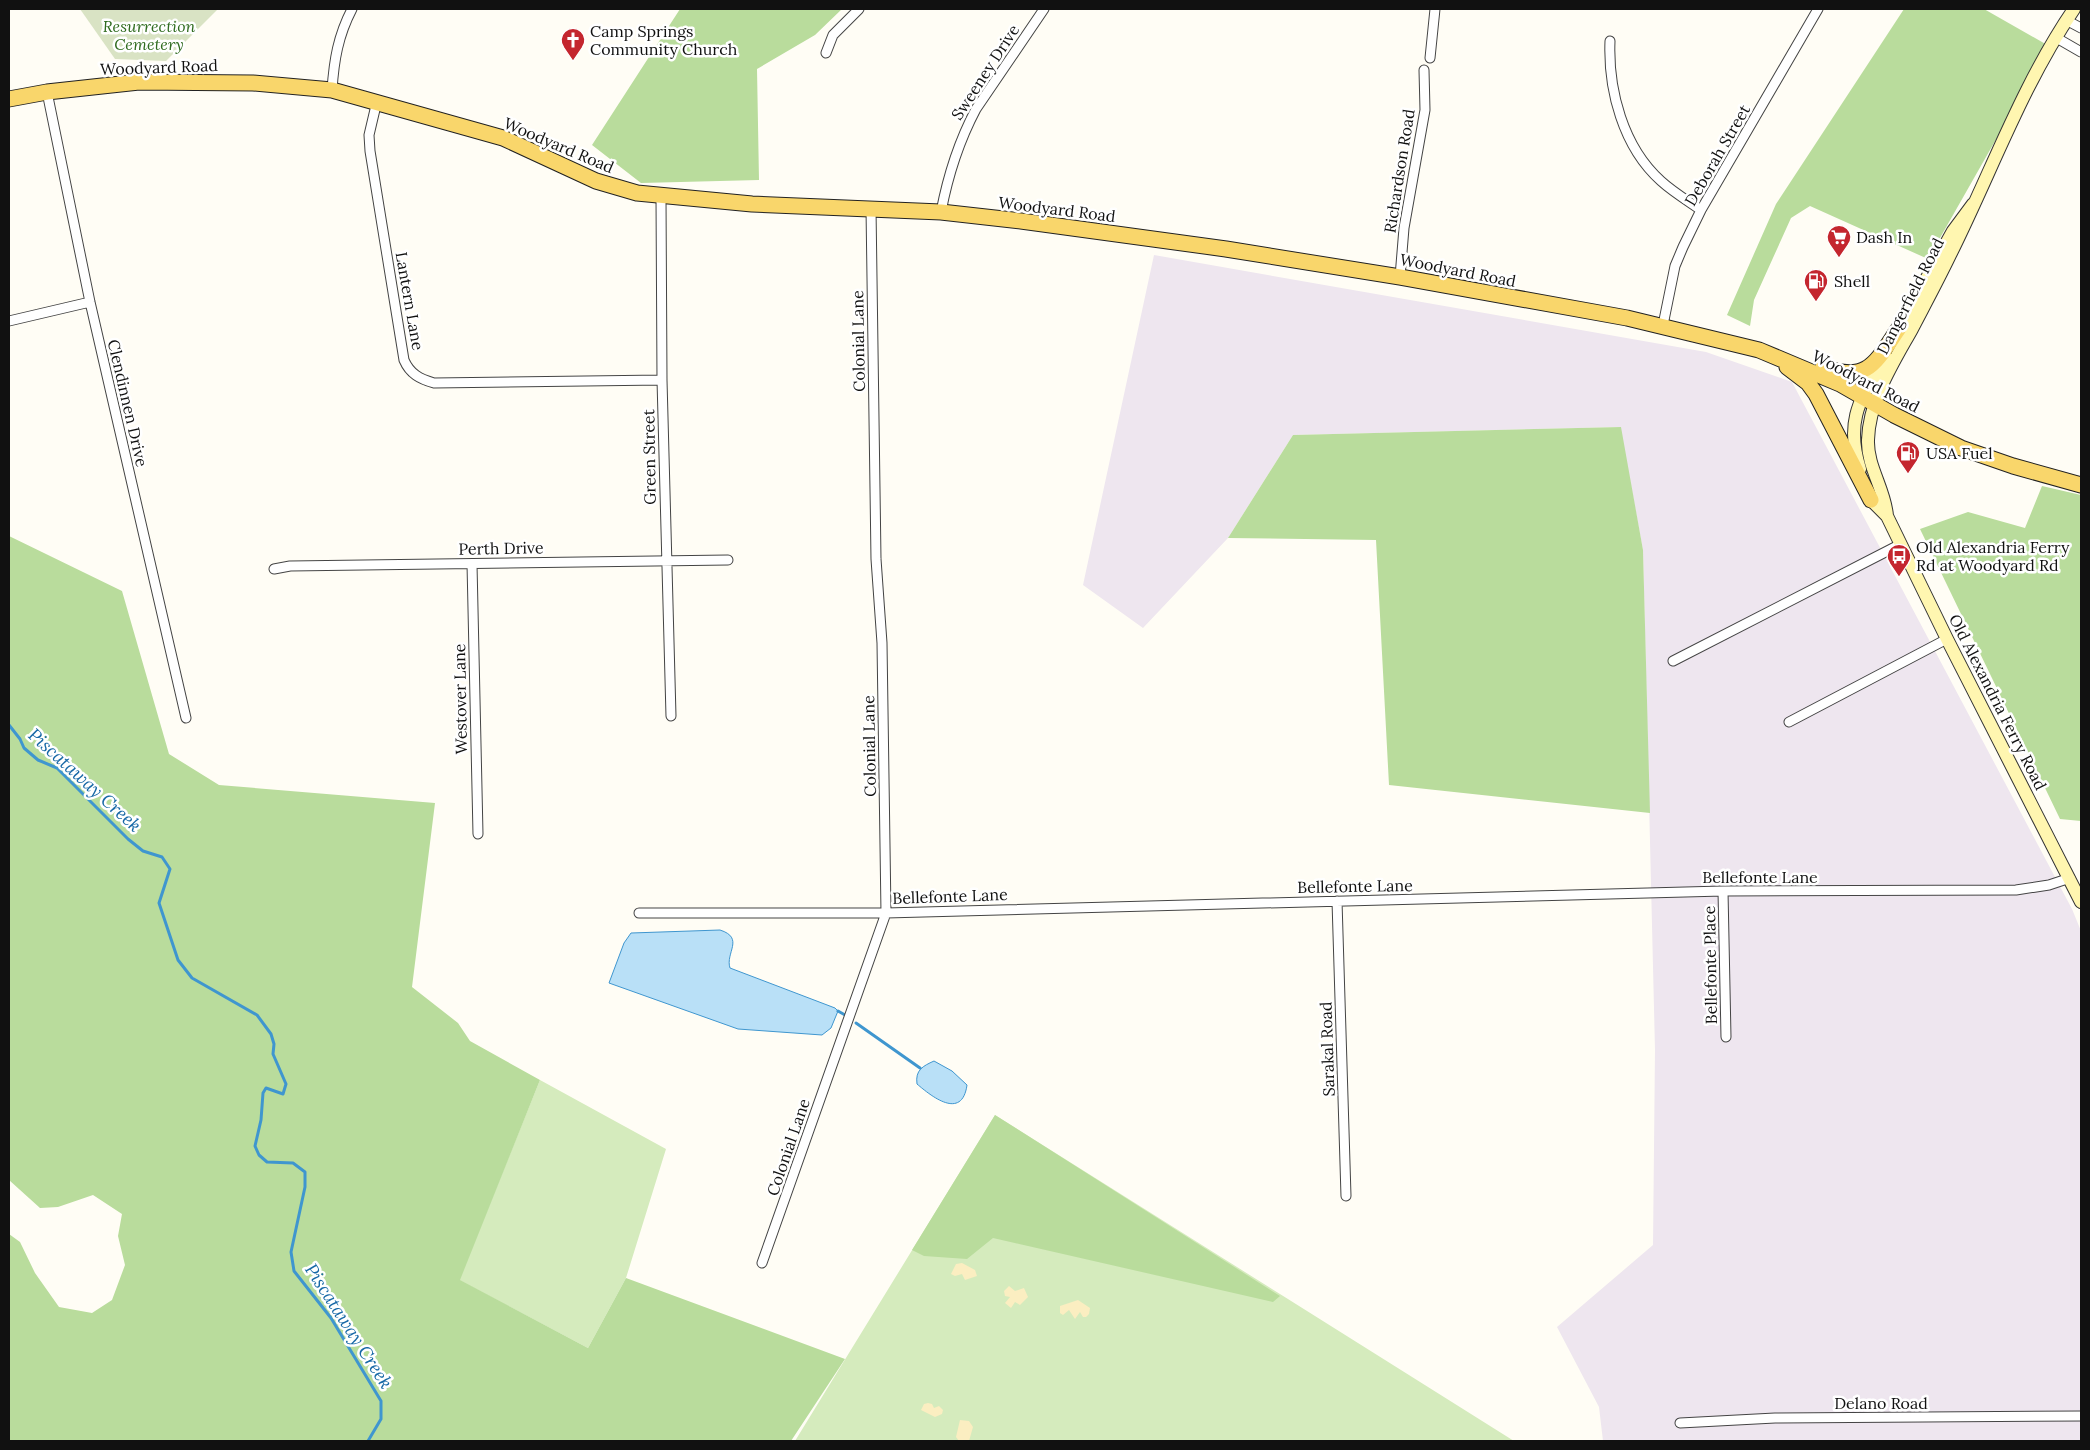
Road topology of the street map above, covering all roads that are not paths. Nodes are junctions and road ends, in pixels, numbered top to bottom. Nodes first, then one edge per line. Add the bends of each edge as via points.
1 (352, 9) edge
2 (859, 9) edge
3 (1044, 9) edge
4 (1435, 9) edge
5 (1818, 9) edge
6 (2070, 14) edge
7 (2081, 28) edge
8 (2055, 37) junction
9 (1610, 41) dead end
10 (2081, 52) edge
11 (826, 53) dead end
12 (1430, 58) dead end
13 (1424, 70) dead end
14 (332, 90) junction
15 (47, 92) junction
16 (9, 99) edge
17 (377, 101) junction
18 (661, 197) junction
19 (1973, 204) junction
20 (871, 208) junction
21 (1702, 210) junction
22 (940, 212) junction
23 (1400, 277) junction
24 (90, 302) junction
25 (9, 321) edge
26 (1663, 325) junction
27 (1899, 328) junction
28 (1770, 355) junction
29 (662, 380) junction
30 (1869, 400) junction
31 (2081, 485) edge
32 (1871, 500) junction
33 (1887, 516) junction
34 (1901, 544) junction
35 (728, 560) dead end
36 (666, 561) junction
37 (472, 564) junction
38 (274, 569) dead end
39 (1947, 639) junction
40 (1673, 661) dead end
41 (671, 716) dead end
42 (186, 718) dead end
43 (1790, 722) dead end
44 (478, 834) dead end
45 (2070, 878) junction
46 (1723, 891) junction
47 (1337, 901) junction
48 (2081, 902) edge
49 (640, 913) dead end
50 (886, 913) junction
51 (1726, 1037) dead end
52 (1346, 1196) dead end
53 (762, 1263) dead end
54 (2081, 1416) edge
55 (1680, 1423) dead end

1 - 14 street via 342,27 334,56
2 - 11 street via 833,35
3 - 22 street, Sweeney Drive via 966,127 950,169
4 - 12 street
5 - 21 street, Deborah Street
6 - 7 street
6 - 8 main road, Dangerfield Road
8 - 10 street
8 - 19 main road, Dangerfield Road
9 - 21 street via 1609,65 1614,94 1633,146 1660,181
13 - 23 street, Richardson Road via 1425,110 1410,185
14 - 15 main road, Woodyard Road via 252,83 159,81
14 - 17 main road, Woodyard Road
15 - 16 main road, Woodyard Road
15 - 24 street, Clendinnen Drive
17 - 18 main road, Woodyard Road via 511,141 619,189
17 - 29 street, Lantern Lane via 369,135 370,151 404,360 411,372 434,383
18 - 20 main road, Woodyard Road
18 - 29 street, Green Street
19 - 27 main road, Dangerfield Road via 1953,230
19 - 30 main road, Dangerfield Road via 1938,279
20 - 22 main road, Woodyard Road
20 - 50 street, Colonial Lane
21 - 26 street, Deborah Street via 1678,259
22 - 23 main road, Woodyard Road via 1217,247
23 - 26 main road, Woodyard Road
24 - 25 street
24 - 42 street, Clendinnen Drive
26 - 28 main road, Woodyard Road
27 - 28 main road via 1878,360 1855,373 1846,374
27 - 30 main road, Dangerfield Road
28 - 30 main road, Woodyard Road
28 - 32 main road via 1808,383 1816,394
29 - 36 street, Green Street
30 - 31 main road, Woodyard Road via 1961,448
30 - 32 main road, Old Alexandria Ferry Road via 1856,414 1852,440
30 - 33 main road, Old Alexandria Ferry Road via 1868,449 1886,499
32 - 33 main road, Old Alexandria Ferry Road
33 - 34 main road, Old Alexandria Ferry Road
34 - 39 main road, Old Alexandria Ferry Road
34 - 40 street
35 - 36 street, Perth Drive
36 - 37 street, Perth Drive
36 - 41 street, Green Street
37 - 38 street, Perth Drive
37 - 44 street, Westover Lane
39 - 43 street
39 - 45 main road, Old Alexandria Ferry Road
45 - 46 street, Bellefonte Lane via 2016,890
45 - 48 main road, Old Alexandria Ferry Road
46 - 47 street, Bellefonte Lane
46 - 51 street, Bellefonte Place
47 - 50 street, Bellefonte Lane
47 - 52 street, Sarakal Road
49 - 50 street, Bellefonte Lane
50 - 53 street, Colonial Lane
54 - 55 street, Delano Road via 1775,1418

